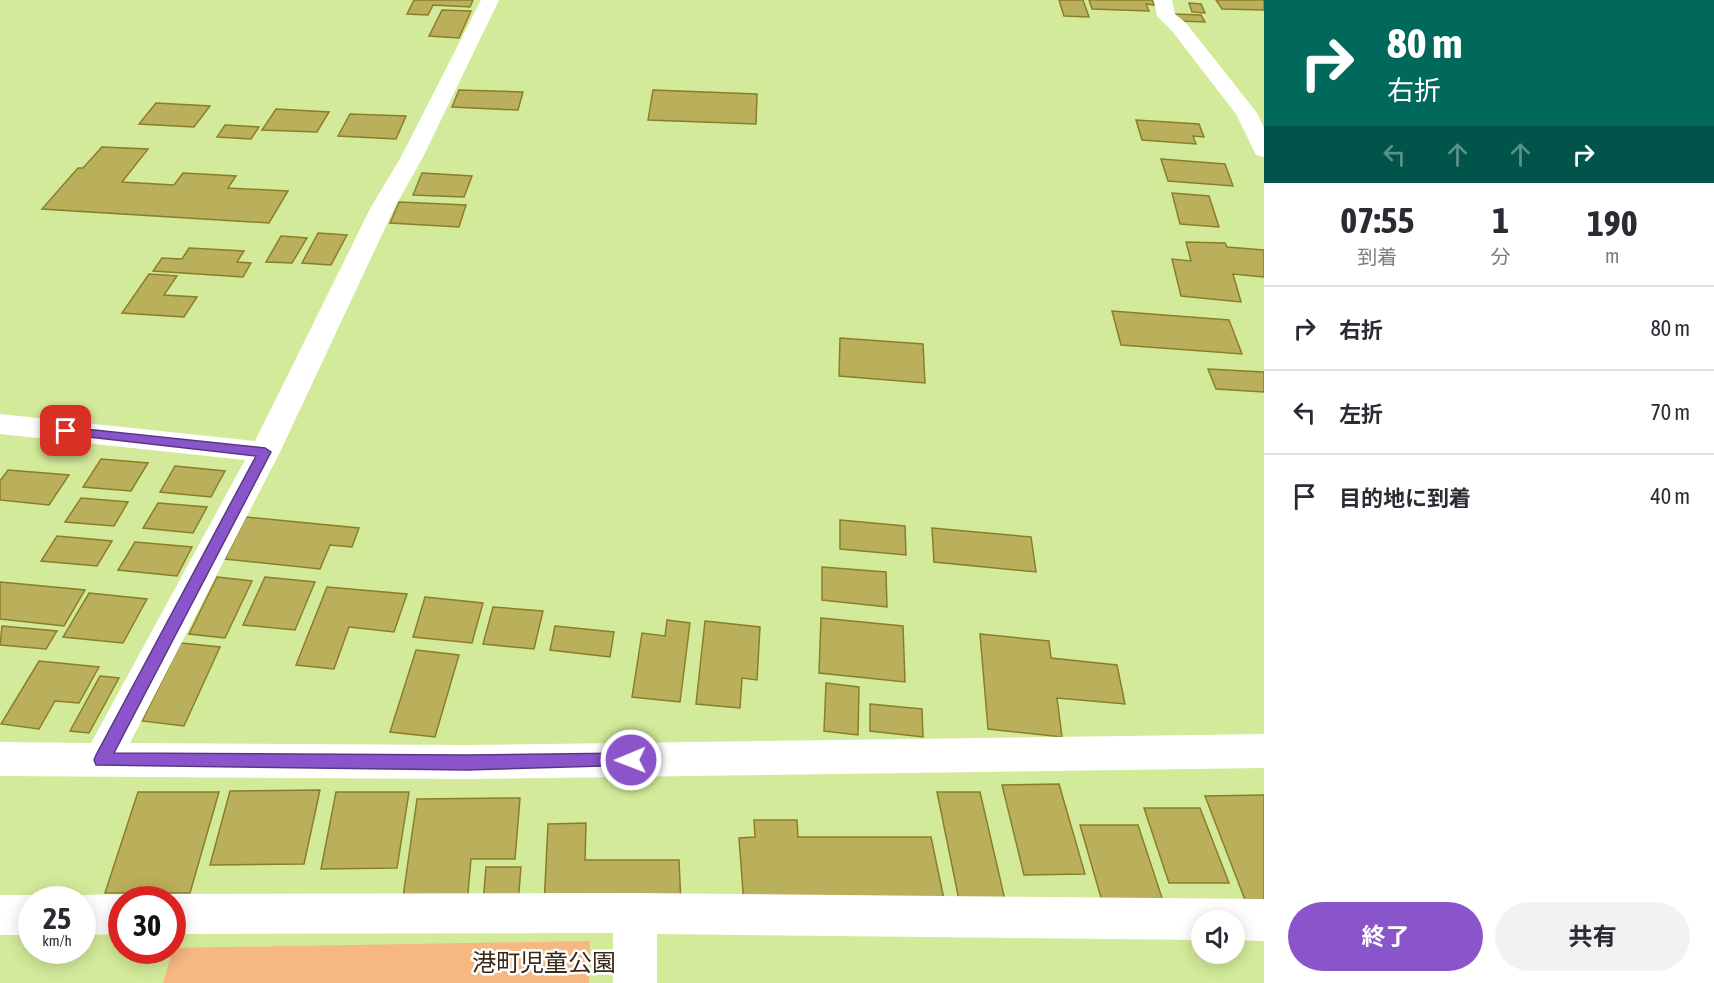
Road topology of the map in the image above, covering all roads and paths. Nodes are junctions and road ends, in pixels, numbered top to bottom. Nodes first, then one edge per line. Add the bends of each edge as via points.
1 (490, 0) edge
2 (1163, 0) edge
3 (1264, 150) edge
4 (0, 424) edge
5 (265, 452) junction
6 (1264, 751) edge
7 (0, 759) edge
8 (102, 760) junction
9 (635, 913) junction
10 (186, 914) edge
11 (0, 915) edge
12 (18, 915) edge
13 (1264, 920) edge
14 (635, 983) edge

1 - 5 street via 383,207
2 - 3 street via 1166,15 1246,112
4 - 5 street
5 - 8 street
6 - 8 street via 467,762
7 - 8 street
9 - 10 street
9 - 13 street
9 - 14 street
11 - 12 street

